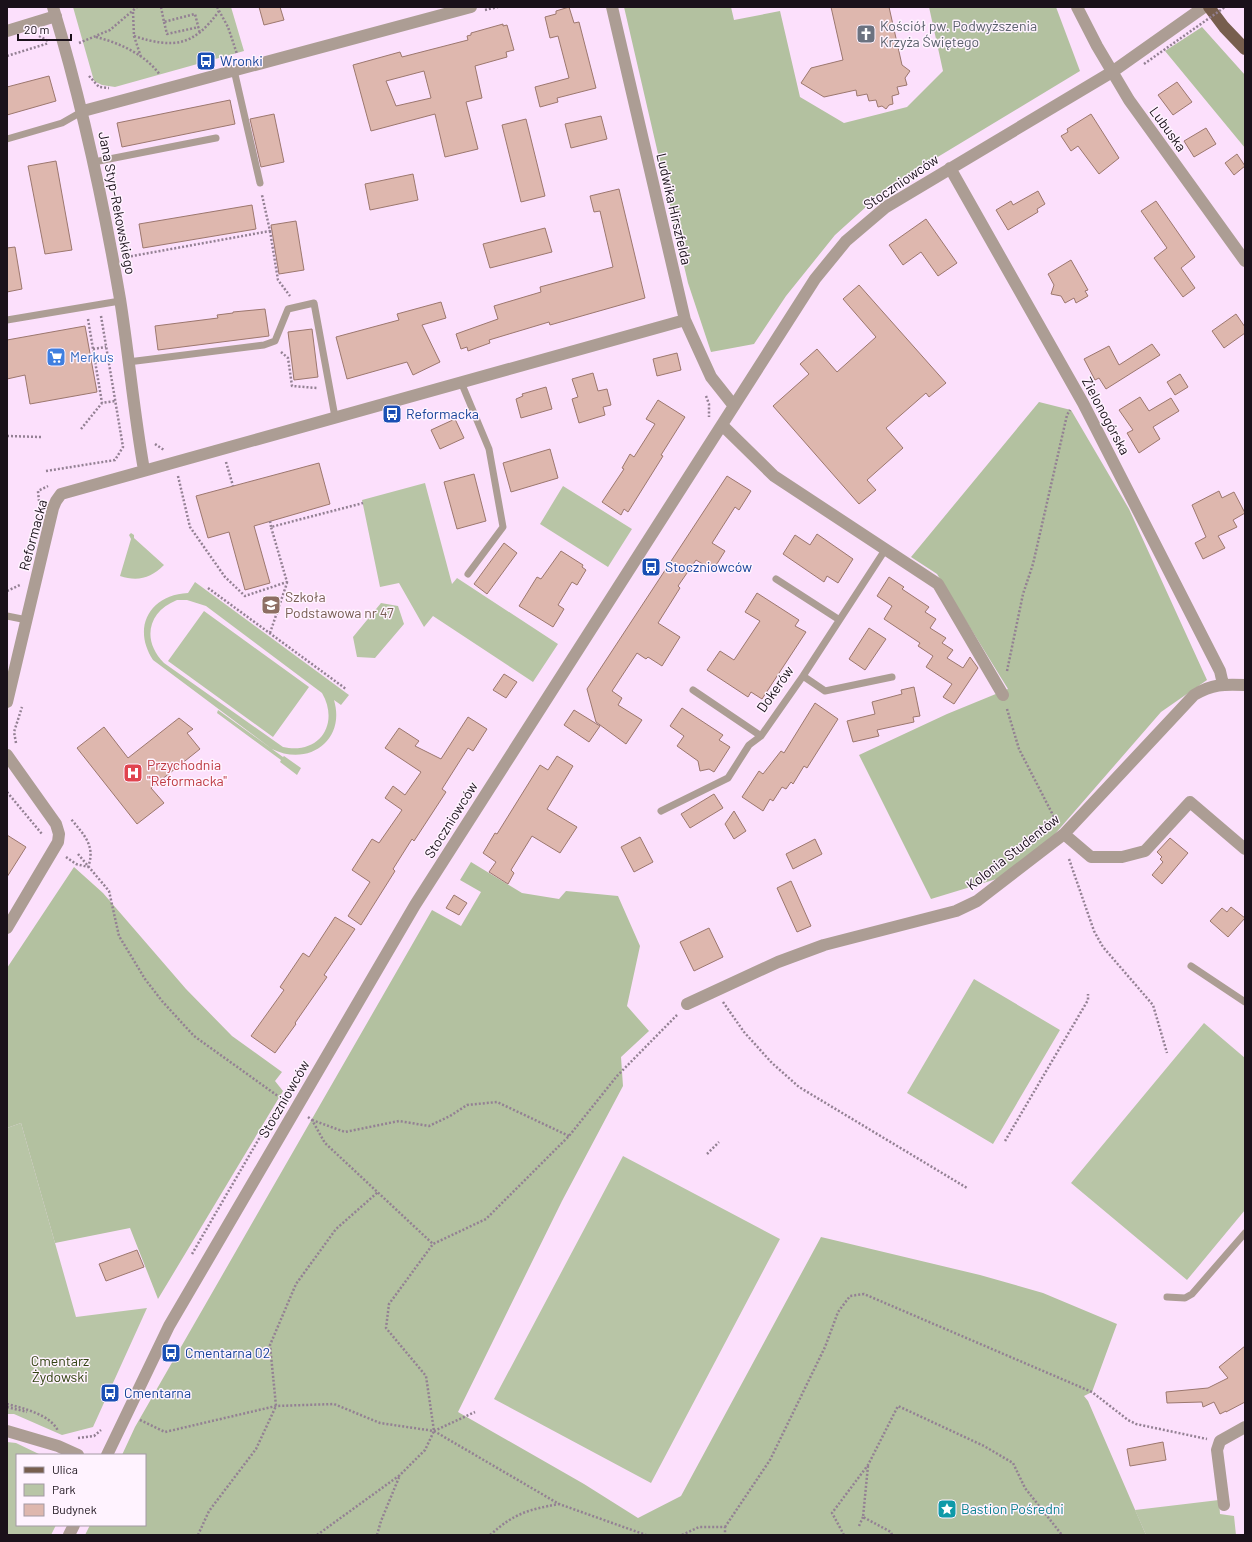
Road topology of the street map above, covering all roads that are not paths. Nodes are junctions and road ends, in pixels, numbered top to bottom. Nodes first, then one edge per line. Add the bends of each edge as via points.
1 (471, 7) edge
2 (612, 7) edge
3 (1077, 7) edge
4 (1204, 7) edge
5 (1209, 7) edge
6 (54, 11) edge
7 (7, 31) edge
8 (1245, 49) edge
9 (234, 70) junction
10 (1112, 72) junction
11 (83, 111) junction
12 (216, 138) dead end
13 (7, 139) edge
14 (94, 162) junction
15 (950, 168) junction
16 (260, 183) road end
17 (1245, 261) edge
18 (120, 301) junction
19 (7, 320) edge
20 (685, 320) junction
21 (128, 362) junction
22 (461, 382) junction
23 (734, 406) junction
24 (335, 417) junction
25 (722, 425) junction
26 (144, 470) junction
27 (884, 550) junction
28 (468, 574) dead end
29 (776, 578) dead end
30 (7, 616) edge
31 (838, 619) junction
32 (27, 620) junction
33 (803, 676) junction
34 (892, 677) dead end
35 (1223, 684) junction
36 (1245, 685) edge
37 (693, 690) dead end
38 (1003, 695) road end
39 (7, 702) edge
40 (761, 736) junction
41 (12, 752) edge
42 (661, 811) dead end
43 (1062, 835) junction
44 (1245, 849) edge
45 (7, 928) edge
46 (1191, 966) dead end
47 (1245, 1002) edge
48 (687, 1004) road end
49 (1245, 1233) edge
50 (1167, 1297) dead end
51 (1245, 1427) edge
52 (7, 1431) edge
53 (76, 1454) edge
54 (107, 1454) edge
55 (1224, 1505) dead end
56 (74, 1526) edge
57 (69, 1535) edge

1 - 9 street
2 - 20 street, Ludwika Hirszfelda
3 - 10 street, Lubuska
4 - 10 street, Stoczniowców via 1140,60
5 - 8 main road
6 - 7 street
6 - 11 street, Jana Styp-Rekowskiego
9 - 11 street
9 - 16 lane
10 - 15 street, Stoczniowców
10 - 17 street, Lubuska via 1129,100
11 - 13 lane via 62,123
11 - 14 street, Jana Styp-Rekowskiego
12 - 14 lane
14 - 18 street, Jana Styp-Rekowskiego
15 - 23 street, Stoczniowców via 886,207 846,241 815,279
15 - 35 street, Zielonogórska via 1083,403 1220,671
18 - 19 lane
18 - 21 street, Jana Styp-Rekowskiego
20 - 22 street, Reformacka
20 - 23 street, Ludwika Hirszfelda via 711,377
21 - 24 lane via 264,345 275,341 288,309 314,303
21 - 26 street, Jana Styp-Rekowskiego
22 - 24 street, Reformacka
22 - 28 lane via 489,449 502,526
23 - 25 street, Stoczniowców
24 - 26 street, Reformacka
25 - 27 street via 774,476
25 - 54 street, Stoczniowców via 415,904 169,1326
26 - 32 street, Reformacka via 61,494 56,501
27 - 31 lane, Dokerów
27 - 38 street via 938,584
29 - 31 lane
30 - 32 lane
31 - 33 lane, Dokerów
32 - 39 street, Reformacka
33 - 34 lane via 825,691
33 - 40 lane, Dokerów
35 - 36 street, Kolonia Studentów
35 - 43 street, Kolonia Studentów via 1206,688 1194,695
37 - 40 lane
40 - 42 lane, Dokerów via 749,745 728,778
41 - 45 street via 56,824 59,834 55,848
43 - 44 street via 1091,857 1122,857 1145,850 1190,802
43 - 48 street, Kolonia Studentów via 977,901 956,911 824,945 778,962
46 - 47 lane
49 - 50 lane via 1192,1294 1185,1298
51 - 55 street via 1220,1441 1217,1450
52 - 53 street
56 - 57 street

